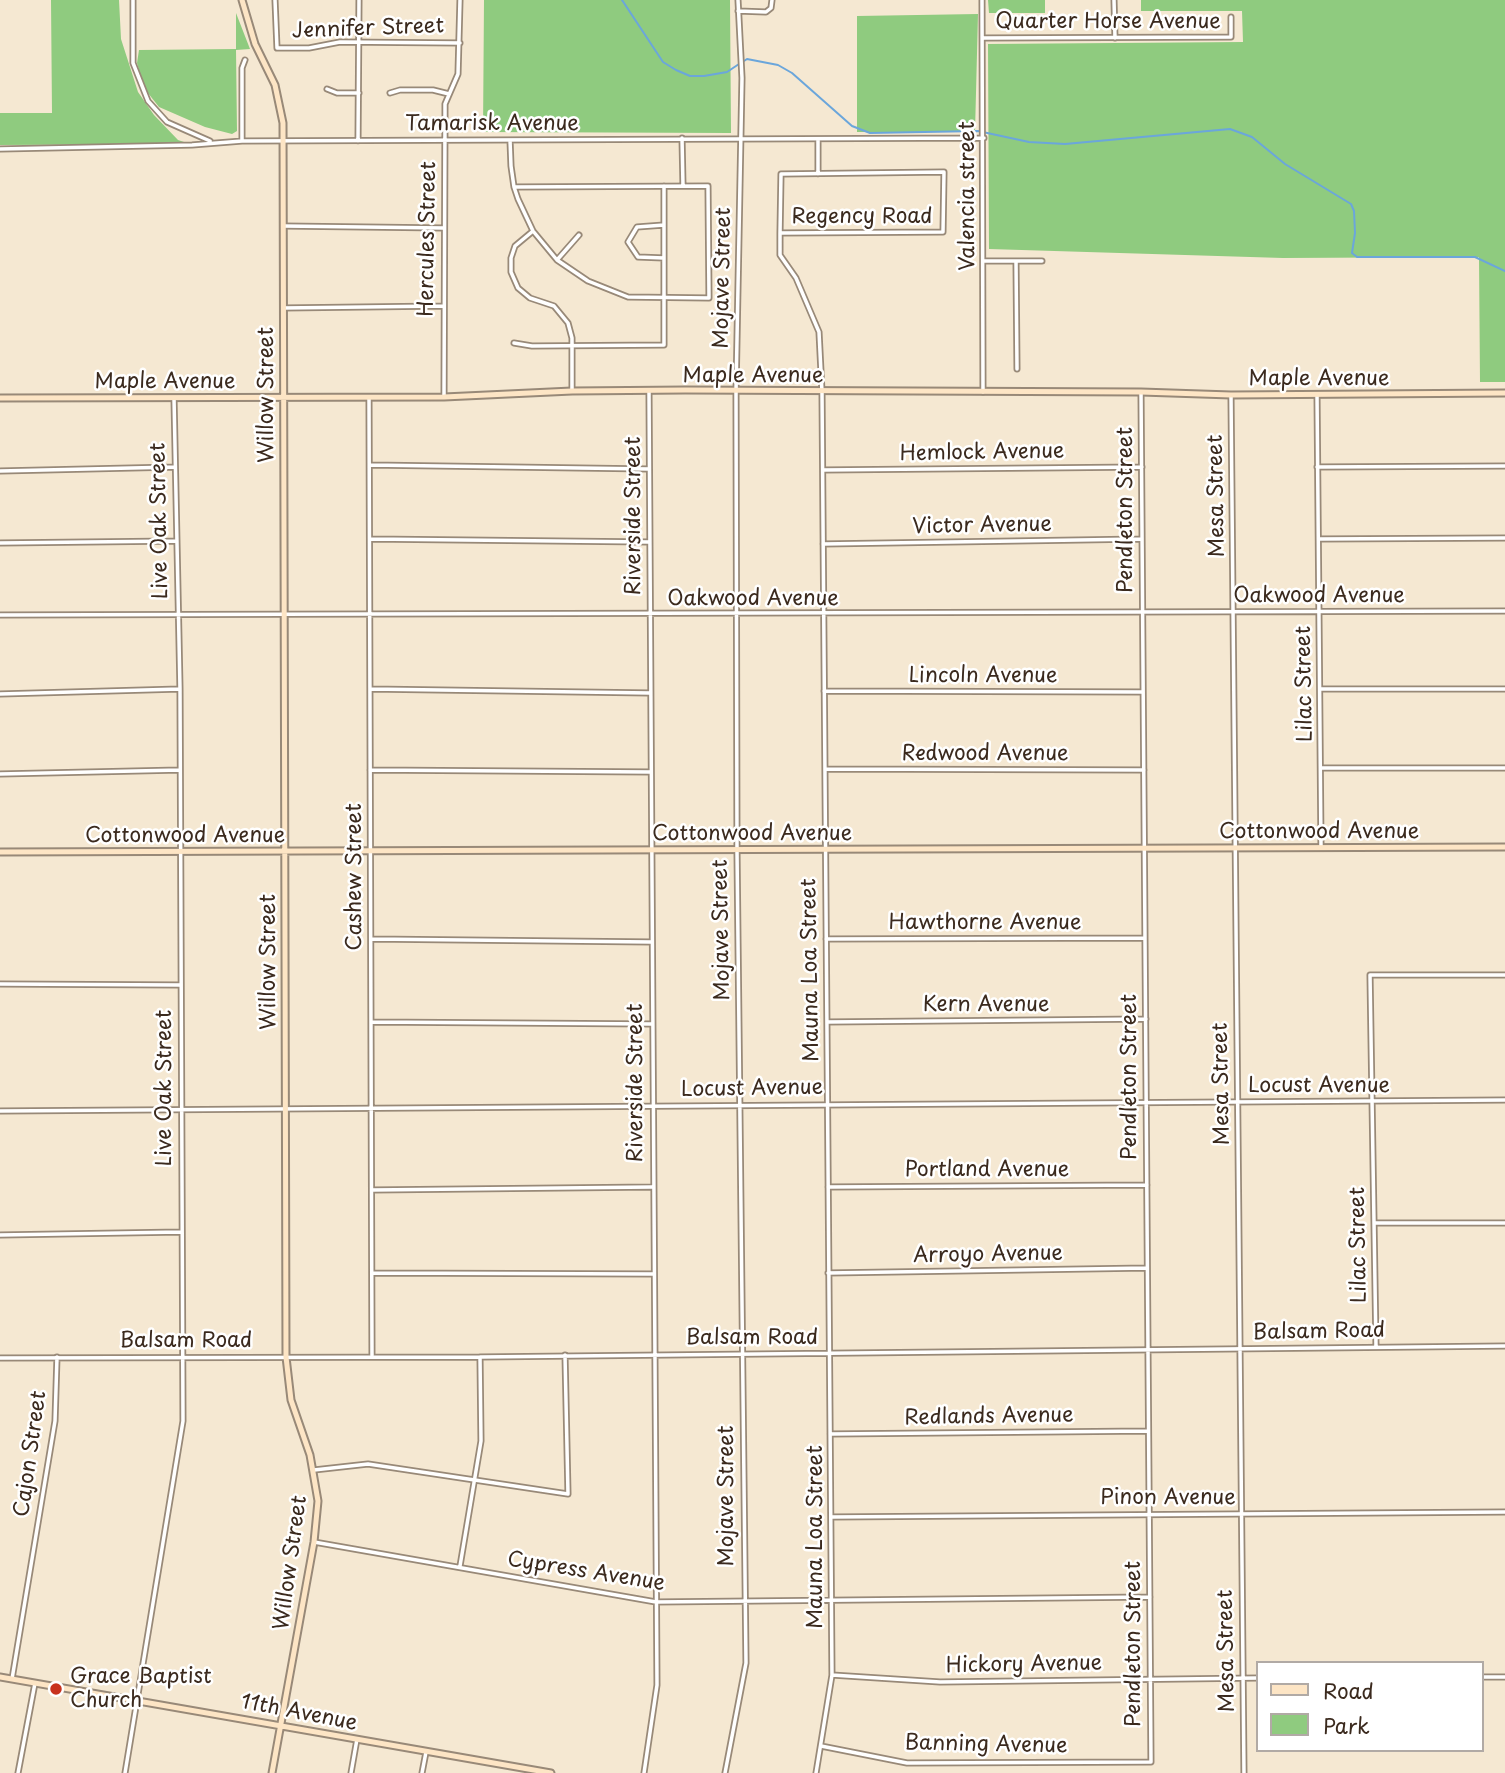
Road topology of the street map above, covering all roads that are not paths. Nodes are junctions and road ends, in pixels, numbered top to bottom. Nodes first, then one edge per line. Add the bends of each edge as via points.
1 (133, 0) edge
2 (242, 0) edge
3 (275, 0) edge
4 (359, 0) edge
5 (460, 0) edge
6 (738, 0) edge
7 (772, 0) edge
8 (982, 0) edge
9 (1114, 0) edge
10 (738, 11) junction
11 (1231, 17) dead end
12 (984, 38) junction
13 (1115, 38) junction
14 (359, 42) junction
15 (460, 43) junction
16 (246, 60) dead end
17 (327, 89) dead end
18 (359, 93) junction
19 (390, 93) dead end
20 (449, 94) junction
21 (682, 138) junction
22 (742, 138) junction
23 (984, 138) junction
24 (818, 139) junction
25 (445, 140) junction
26 (510, 140) junction
27 (242, 141) junction
28 (358, 141) junction
29 (213, 142) junction
30 (284, 142) junction
31 (0, 149) edge
32 (818, 174) junction
33 (664, 186) junction
34 (683, 186) junction
35 (514, 187) junction
36 (664, 225) junction
37 (283, 226) junction
38 (444, 228) junction
39 (533, 231) junction
40 (780, 233) junction
41 (579, 235) dead end
42 (664, 258) junction
43 (557, 260) junction
44 (984, 261) junction
45 (1016, 261) junction
46 (1042, 261) dead end
47 (664, 298) junction
48 (443, 306) junction
49 (283, 308) junction
50 (514, 343) dead end
51 (572, 345) junction
52 (1017, 369) dead end
53 (572, 391) junction
54 (736, 391) junction
55 (649, 392) junction
56 (822, 392) junction
57 (983, 392) junction
58 (1141, 392) junction
59 (1505, 393) edge
60 (1317, 394) junction
61 (1231, 395) junction
62 (282, 397) junction
63 (444, 397) junction
64 (0, 398) edge
65 (174, 398) junction
66 (369, 398) junction
67 (370, 466) junction
68 (1505, 466) edge
69 (175, 467) junction
70 (1142, 467) junction
71 (1317, 467) junction
72 (649, 469) junction
73 (823, 470) junction
74 (0, 471) edge
75 (1505, 538) edge
76 (370, 539) junction
77 (1142, 539) junction
78 (1319, 539) junction
79 (177, 541) junction
80 (0, 542) edge
81 (649, 542) junction
82 (823, 544) junction
83 (1143, 611) junction
84 (1505, 611) edge
85 (1234, 612) junction
86 (1320, 612) junction
87 (736, 613) junction
88 (650, 614) junction
89 (0, 615) edge
90 (178, 615) junction
91 (283, 615) junction
92 (824, 615) junction
93 (370, 616) junction
94 (180, 689) junction
95 (370, 689) junction
96 (1321, 689) junction
97 (1505, 689) edge
98 (824, 691) junction
99 (1143, 692) junction
100 (650, 693) junction
101 (0, 694) edge
102 (1322, 768) junction
103 (1505, 768) edge
104 (826, 769) junction
105 (370, 770) junction
106 (1144, 770) junction
107 (180, 771) junction
108 (650, 772) junction
109 (0, 774) edge
110 (1321, 847) junction
111 (1505, 847) edge
112 (1144, 848) junction
113 (1235, 848) junction
114 (651, 850) junction
115 (737, 850) junction
116 (825, 850) junction
117 (284, 851) junction
118 (371, 851) junction
119 (0, 852) edge
120 (179, 852) junction
121 (1145, 938) junction
122 (371, 939) junction
123 (826, 939) junction
124 (651, 942) junction
125 (1505, 975) edge
126 (0, 984) edge
127 (180, 985) junction
128 (1146, 1019) junction
129 (371, 1022) junction
130 (827, 1022) junction
131 (652, 1024) junction
132 (1505, 1100) edge
133 (1237, 1101) junction
134 (1146, 1102) junction
135 (1372, 1102) junction
136 (829, 1104) junction
137 (739, 1106) junction
138 (652, 1107) junction
139 (181, 1109) junction
140 (286, 1109) junction
141 (371, 1109) junction
142 (0, 1111) edge
143 (1147, 1185) junction
144 (652, 1187) junction
145 (828, 1187) junction
146 (372, 1189) junction
147 (1375, 1223) junction
148 (1505, 1223) edge
149 (181, 1233) junction
150 (0, 1234) edge
151 (1147, 1268) junction
152 (372, 1273) junction
153 (828, 1273) junction
154 (653, 1275) junction
155 (1376, 1346) junction
156 (1505, 1346) edge
157 (1240, 1349) junction
158 (1148, 1350) junction
159 (741, 1353) junction
160 (831, 1353) junction
161 (372, 1355) junction
162 (565, 1355) junction
163 (653, 1355) junction
164 (182, 1356) junction
165 (57, 1357) junction
166 (286, 1357) junction
167 (480, 1357) junction
168 (0, 1358) edge
169 (1148, 1431) junction
170 (830, 1434) junction
171 (314, 1470) junction
172 (474, 1480) junction
173 (1505, 1512) edge
174 (1241, 1513) junction
175 (1149, 1514) junction
176 (831, 1517) junction
177 (314, 1542) junction
178 (460, 1566) junction
179 (1150, 1597) junction
180 (832, 1600) junction
181 (656, 1602) junction
182 (744, 1602) junction
183 (832, 1675) junction
184 (0, 1677) edge
185 (1484, 1677) edge
186 (1505, 1677) edge
187 (1243, 1678) junction
188 (1256, 1678) edge
189 (12, 1679) junction
190 (1150, 1679) junction
191 (35, 1683) junction
192 (135, 1699) junction
193 (281, 1726) junction
194 (357, 1739) junction
195 (821, 1746) junction
196 (426, 1752) junction
197 (1151, 1762) joint
198 (18, 1773) edge
199 (125, 1773) edge
200 (272, 1773) edge
201 (351, 1773) edge
202 (422, 1773) edge
203 (551, 1773) edge
204 (644, 1773) edge
205 (725, 1773) edge
206 (816, 1773) edge
207 (1244, 1773) edge

1 - 29 street via 133,63 148,101 167,122
2 - 30 street via 255,44 279,97
3 - 14 street, Jennifer Street via 276,48
4 - 14 street
5 - 15 street, Hercules Street
6 - 10 street, Mojave Street
7 - 10 street via 772,8 766,12
8 - 12 street, Valencia street
9 - 13 street
10 - 22 street, Mojave Street
11 - 13 street, Quarter Horse Avenue via 1231,37
12 - 13 street, Quarter Horse Avenue
12 - 23 street, Valencia street
14 - 15 street, Jennifer Street
14 - 18 street
15 - 20 street, Hercules Street via 458,74
16 - 27 street via 242,68
17 - 18 street
18 - 28 street
19 - 20 street via 433,90
20 - 25 street, Hercules Street
21 - 22 street, Tamarisk Avenue
21 - 26 street, Tamarisk Avenue
21 - 34 street
22 - 24 street, Tamarisk Avenue
22 - 54 street, Mojave Street
23 - 24 street, Tamarisk Avenue
23 - 44 street, Valencia street
24 - 32 street
25 - 26 street, Tamarisk Avenue
25 - 28 street, Tamarisk Avenue
25 - 38 street, Hercules Street
26 - 35 street
27 - 29 street, Tamarisk Avenue
27 - 30 street, Tamarisk Avenue
28 - 30 street, Tamarisk Avenue
29 - 31 street, Tamarisk Avenue
30 - 37 street, Willow Street
32 - 40 street, Mauna Loa Street via 781,174
32 - 40 street, Regency Road via 944,172 943,232
33 - 34 street
33 - 35 street
33 - 36 street
34 - 47 street via 708,186 709,298
35 - 39 street
36 - 42 street
36 - 42 street via 637,227 628,242 638,257
37 - 38 street
37 - 49 street, Willow Street
38 - 48 street, Hercules Street
39 - 43 street
39 - 51 street via 515,246 510,265 514,280 530,298 561,312
40 - 56 street, Mauna Loa Street via 780,254 796,278 818,332
41 - 43 street
42 - 47 street
43 - 47 street via 588,281 628,297
44 - 45 street
44 - 57 street, Valencia street
45 - 46 street
45 - 52 street
47 - 51 street via 664,345
48 - 49 street
48 - 63 street, Hercules Street
49 - 62 street, Willow Street
50 - 51 street
51 - 53 street
53 - 55 street, Maple Avenue
53 - 63 street, Maple Avenue
54 - 55 street, Maple Avenue
54 - 56 street, Maple Avenue
54 - 87 street, Mojave Street
55 - 72 street, Riverside Street
56 - 57 street, Maple Avenue
56 - 73 street, Mauna Loa Street
57 - 58 street, Maple Avenue
58 - 61 street, Maple Avenue
58 - 70 street, Pendleton Street
59 - 60 street, Maple Avenue
60 - 61 street, Maple Avenue
60 - 71 street, Lilac Street
61 - 85 street, Mesa Street
62 - 65 street, Maple Avenue
62 - 66 street, Maple Avenue
62 - 91 street, Willow Street
63 - 66 street, Maple Avenue
64 - 65 street, Maple Avenue
65 - 69 street, Live Oak Street
66 - 67 street, Cashew Street
67 - 72 street
67 - 76 street, Cashew Street
68 - 71 street
69 - 74 street
69 - 79 street, Live Oak Street
70 - 73 street, Hemlock Avenue
70 - 77 street, Pendleton Street
71 - 78 street, Lilac Street
72 - 81 street, Riverside Street
73 - 82 street, Mauna Loa Street
75 - 78 street
76 - 81 street
76 - 93 street, Cashew Street
77 - 82 street, Victor Avenue
77 - 83 street, Pendleton Street
78 - 86 street, Lilac Street
79 - 80 street
79 - 90 street, Live Oak Street
81 - 88 street, Riverside Street
82 - 92 street, Mauna Loa Street
83 - 85 street, Oakwood Avenue
83 - 92 street, Oakwood Avenue
83 - 99 street, Pendleton Street
84 - 86 street, Oakwood Avenue
85 - 86 street, Oakwood Avenue
85 - 113 street, Mesa Street
86 - 96 street, Lilac Street
87 - 88 street, Oakwood Avenue
87 - 92 street, Oakwood Avenue
87 - 115 street, Mojave Street
88 - 93 street, Oakwood Avenue
88 - 100 street, Riverside Street
89 - 90 street, Oakwood Avenue
90 - 91 street, Oakwood Avenue
90 - 94 street, Live Oak Street
91 - 93 street, Oakwood Avenue
91 - 117 street, Willow Street
92 - 98 street, Mauna Loa Street
93 - 95 street, Cashew Street
94 - 101 street
94 - 107 street, Live Oak Street
95 - 100 street
95 - 105 street, Cashew Street
96 - 97 street
96 - 102 street, Lilac Street
98 - 99 street, Lincoln Avenue
98 - 104 street, Mauna Loa Street
99 - 106 street, Pendleton Street
100 - 108 street, Riverside Street
102 - 103 street
102 - 110 street, Lilac Street
104 - 106 street, Redwood Avenue
104 - 116 street, Mauna Loa Street
105 - 108 street
105 - 118 street, Cashew Street
106 - 112 street, Pendleton Street
107 - 109 street
107 - 120 street, Live Oak Street
108 - 114 street, Riverside Street
110 - 111 street, Cottonwood Avenue
110 - 113 street, Cottonwood Avenue
112 - 113 street, Cottonwood Avenue
112 - 116 street, Cottonwood Avenue
112 - 121 street, Pendleton Street
113 - 133 street, Mesa Street
114 - 115 street, Cottonwood Avenue
114 - 118 street, Cottonwood Avenue
114 - 124 street, Riverside Street
115 - 116 street, Cottonwood Avenue
115 - 137 street, Mojave Street
116 - 123 street, Mauna Loa Street
117 - 118 street, Cottonwood Avenue
117 - 120 street, Cottonwood Avenue
117 - 140 street, Willow Street
118 - 122 street, Cashew Street
119 - 120 street, Cottonwood Avenue
120 - 127 street, Live Oak Street
121 - 123 street, Hawthorne Avenue
121 - 128 street, Pendleton Street
122 - 124 street
122 - 129 street, Cashew Street
123 - 130 street, Mauna Loa Street
124 - 131 street, Riverside Street
125 - 135 street, Lilac Street via 1370,975
126 - 127 street
127 - 139 street, Live Oak Street
128 - 130 street, Kern Avenue
128 - 134 street, Pendleton Street
129 - 131 street
129 - 141 street, Cashew Street
130 - 136 street, Mauna Loa Street
131 - 138 street, Riverside Street
132 - 135 street, Locust Avenue
133 - 134 street, Locust Avenue
133 - 135 street, Locust Avenue
133 - 157 street, Mesa Street
134 - 136 street, Locust Avenue
134 - 143 street, Pendleton Street
135 - 147 street, Lilac Street
136 - 137 street, Locust Avenue
136 - 145 street, Mauna Loa Street
137 - 138 street, Locust Avenue
137 - 159 street, Mojave Street
138 - 141 street, Locust Avenue
138 - 144 street, Riverside Street
139 - 140 street, Locust Avenue
139 - 142 street, Locust Avenue
139 - 149 street, Live Oak Street
140 - 141 street, Locust Avenue
140 - 166 street, Willow Street
141 - 146 street, Cashew Street
143 - 145 street, Portland Avenue
143 - 151 street, Pendleton Street
144 - 146 street
144 - 154 street, Riverside Street
145 - 153 street, Mauna Loa Street
146 - 152 street, Cashew Street
147 - 148 street
147 - 155 street, Lilac Street
149 - 150 street
149 - 164 street, Live Oak Street
151 - 153 street, Arroyo Avenue
151 - 158 street, Pendleton Street
152 - 154 street
152 - 161 street, Cashew Street
153 - 160 street, Mauna Loa Street
154 - 163 street, Riverside Street
155 - 156 street, Balsam Road
155 - 157 street, Balsam Road
157 - 158 street, Balsam Road
157 - 174 street, Mesa Street
158 - 160 street, Balsam Road
158 - 169 street, Pendleton Street
159 - 160 street, Balsam Road
159 - 163 street, Balsam Road
159 - 182 street, Mojave Street
160 - 170 street, Mauna Loa Street
161 - 166 street, Balsam Road
161 - 167 street, Balsam Road
162 - 163 street, Balsam Road
162 - 167 street, Balsam Road
162 - 172 street via 568,1494
163 - 181 street, Riverside Street
164 - 165 street, Balsam Road
164 - 166 street, Balsam Road
164 - 192 street, Live Oak Street via 183,1421
165 - 168 street, Balsam Road
165 - 189 street, Cajon Street via 55,1421
166 - 171 street, Willow Street via 290,1400
167 - 172 street via 481,1441
169 - 170 street, Redlands Avenue
169 - 175 street, Pendleton Street
170 - 176 street, Mauna Loa Street
171 - 172 street via 368,1464
171 - 177 street, Willow Street via 318,1501
172 - 178 street
173 - 174 street, Pinon Avenue
174 - 175 street, Pinon Avenue
174 - 187 street, Mesa Street
175 - 176 street, Pinon Avenue
175 - 179 street, Pendleton Street
176 - 180 street, Mauna Loa Street
177 - 178 street, Cypress Avenue
177 - 193 street, Willow Street
178 - 181 street, Cypress Avenue
179 - 180 street, Cypress Avenue
179 - 190 street, Pendleton Street
180 - 182 street, Cypress Avenue
180 - 183 street, Mauna Loa Street
181 - 182 street, Cypress Avenue
181 - 204 street, Riverside Street via 657,1685
182 - 205 street, Mojave Street via 746,1663
183 - 190 street, Hickory Avenue via 940,1682
183 - 195 street, Mauna Loa Street
184 - 189 street, 11th Avenue
185 - 186 street
187 - 188 street, Hickory Avenue
187 - 190 street, Hickory Avenue
187 - 207 street, Mesa Street
189 - 191 street, 11th Avenue
190 - 197 street, Pendleton Street
191 - 192 street, 11th Avenue
191 - 198 street
192 - 193 street, 11th Avenue
192 - 199 street, Live Oak Street
193 - 194 street, 11th Avenue
193 - 200 street, Willow Street
194 - 196 street, 11th Avenue
194 - 201 street
195 - 197 street, Banning Avenue via 907,1763
195 - 206 street, Mauna Loa Street
196 - 202 street
196 - 203 street, 11th Avenue

